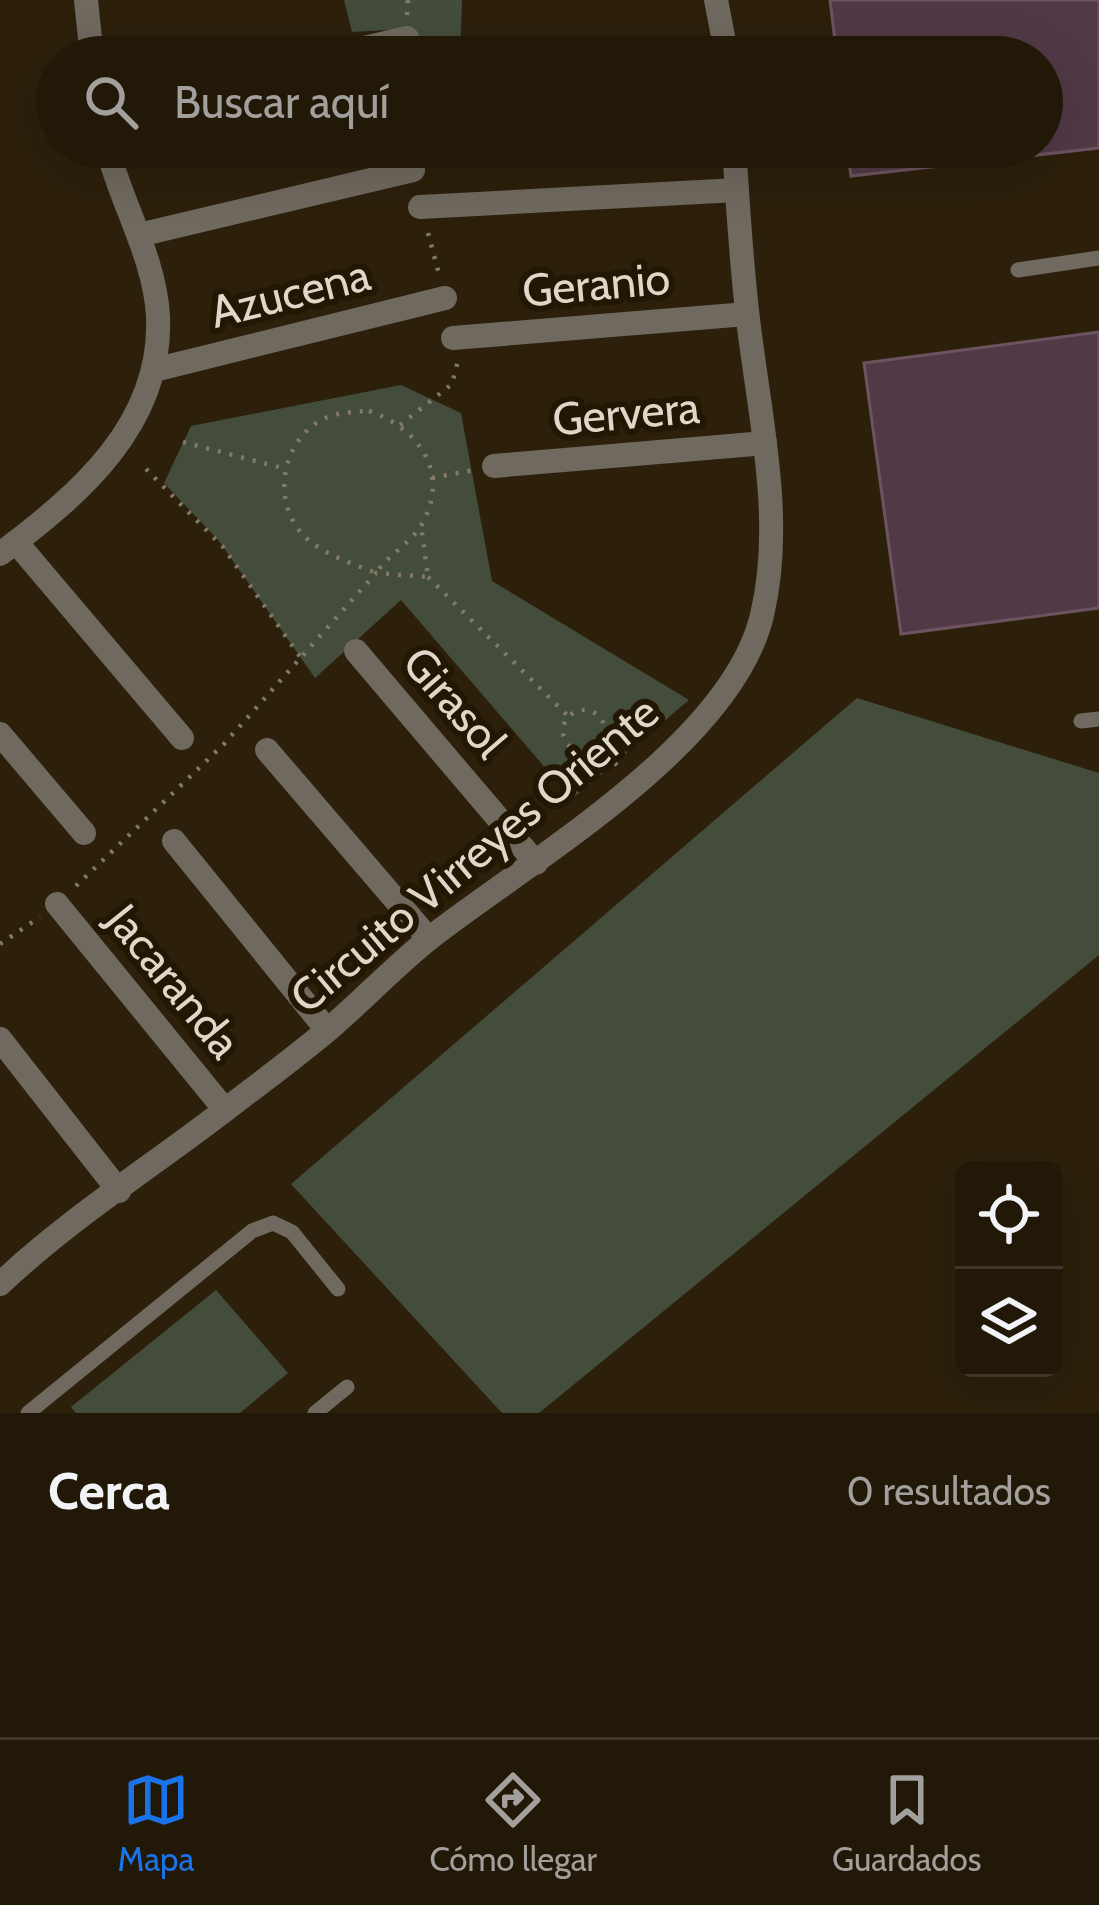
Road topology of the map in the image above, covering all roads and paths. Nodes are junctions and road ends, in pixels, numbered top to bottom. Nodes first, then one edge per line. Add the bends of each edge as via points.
1 (86, 0) edge
2 (716, 0) edge
3 (90, 36) edge
4 (723, 36) edge
5 (113, 168) edge
6 (735, 168) edge
7 (413, 170) dead end
8 (737, 190) junction
9 (420, 207) dead end
10 (139, 235) junction
11 (1099, 258) edge
12 (1018, 270) dead end
13 (445, 298) dead end
14 (747, 314) junction
15 (453, 338) dead end
16 (154, 370) junction
17 (184, 442) dead end
18 (765, 443) junction
19 (494, 466) joint
20 (146, 469) dead end
21 (286, 469) junction
22 (432, 478) junction
23 (422, 525) junction
24 (8, 548) edge
25 (376, 573) junction
26 (428, 577) junction
27 (356, 652) dead end
28 (301, 658) junction
29 (569, 717) junction
30 (0, 734) edge
31 (182, 738) dead end
32 (267, 750) dead end
33 (84, 833) dead end
34 (174, 842) dead end
35 (536, 863) junction
36 (57, 904) junction
37 (429, 939) junction
38 (0, 944) edge
39 (327, 1030) junction
40 (0, 1039) edge
41 (225, 1110) junction
42 (118, 1191) junction
43 (5, 1269) edge
44 (338, 1289) dead end
45 (347, 1387) dead end
46 (28, 1413) edge
47 (315, 1413) edge

1 - 3 street
2 - 4 street
5 - 10 street
6 - 8 street, Circuito Virreyes Oriente
7 - 10 street
8 - 9 street
8 - 14 street, Circuito Virreyes Oriente
10 - 16 street via 158,314
11 - 12 lane
13 - 16 street, Azucena
14 - 15 street, Geranio
14 - 18 street, Circuito Virreyes Oriente
16 - 24 street via 120,445
17 - 21 path
18 - 19 street, Gervera
18 - 35 street, Circuito Virreyes Oriente via 770,578 739,671 712,710 637,784
19 - 22 path
20 - 28 path via 223,547
21 - 22 path via 302,436 321,420 369,411 412,434
21 - 25 path via 296,527 313,545
22 - 23 path
23 - 25 path
23 - 26 path
24 - 31 street
25 - 26 path
25 - 28 path
26 - 29 path
27 - 35 street, Girasol
28 - 36 path
29 - 29 path via 594,713 603,723 602,742 590,751 571,747 563,729
30 - 33 street
32 - 37 street
34 - 39 street
35 - 37 street, Circuito Virreyes Oriente
36 - 38 path
36 - 41 street, Jacaranda
37 - 39 street, Circuito Virreyes Oriente
39 - 41 street, Circuito Virreyes Oriente
40 - 42 street
41 - 42 street, Circuito Virreyes Oriente
42 - 43 street, Circuito Virreyes Oriente
44 - 46 lane via 292,1232 273,1223 252,1231
45 - 47 lane

